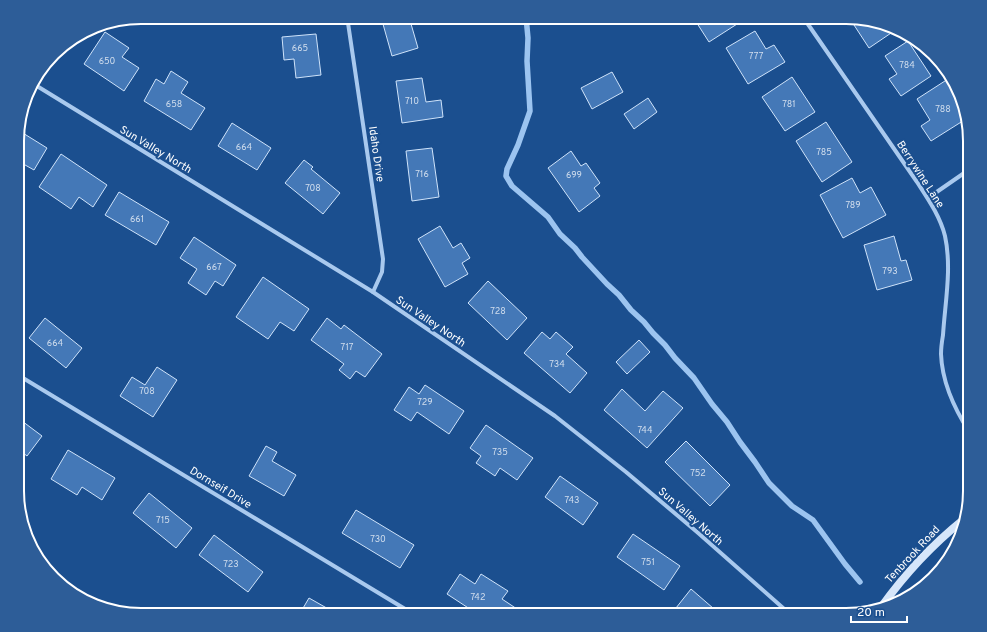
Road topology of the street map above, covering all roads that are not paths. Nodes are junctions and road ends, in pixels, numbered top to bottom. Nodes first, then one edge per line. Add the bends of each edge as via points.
1 (348, 24) edge
2 (808, 24) edge
3 (37, 87) edge
4 (963, 174) edge
5 (928, 198) junction
6 (373, 292) junction
7 (24, 379) edge
8 (963, 421) edge
9 (958, 524) edge
10 (886, 601) edge
11 (403, 608) edge
12 (782, 608) edge

1 - 6 street, Idaho Drive via 383,258 382,272
2 - 5 street, Berrywine Lane
3 - 6 street, Sun Valley North
4 - 5 street
5 - 8 street, Berrywine Lane via 940,221 947,249 948,272 941,354 945,381
6 - 12 street, Sun Valley North via 555,416 674,512
7 - 11 street, Dornseif Drive
9 - 10 street, Tenbrook Road via 925,555

